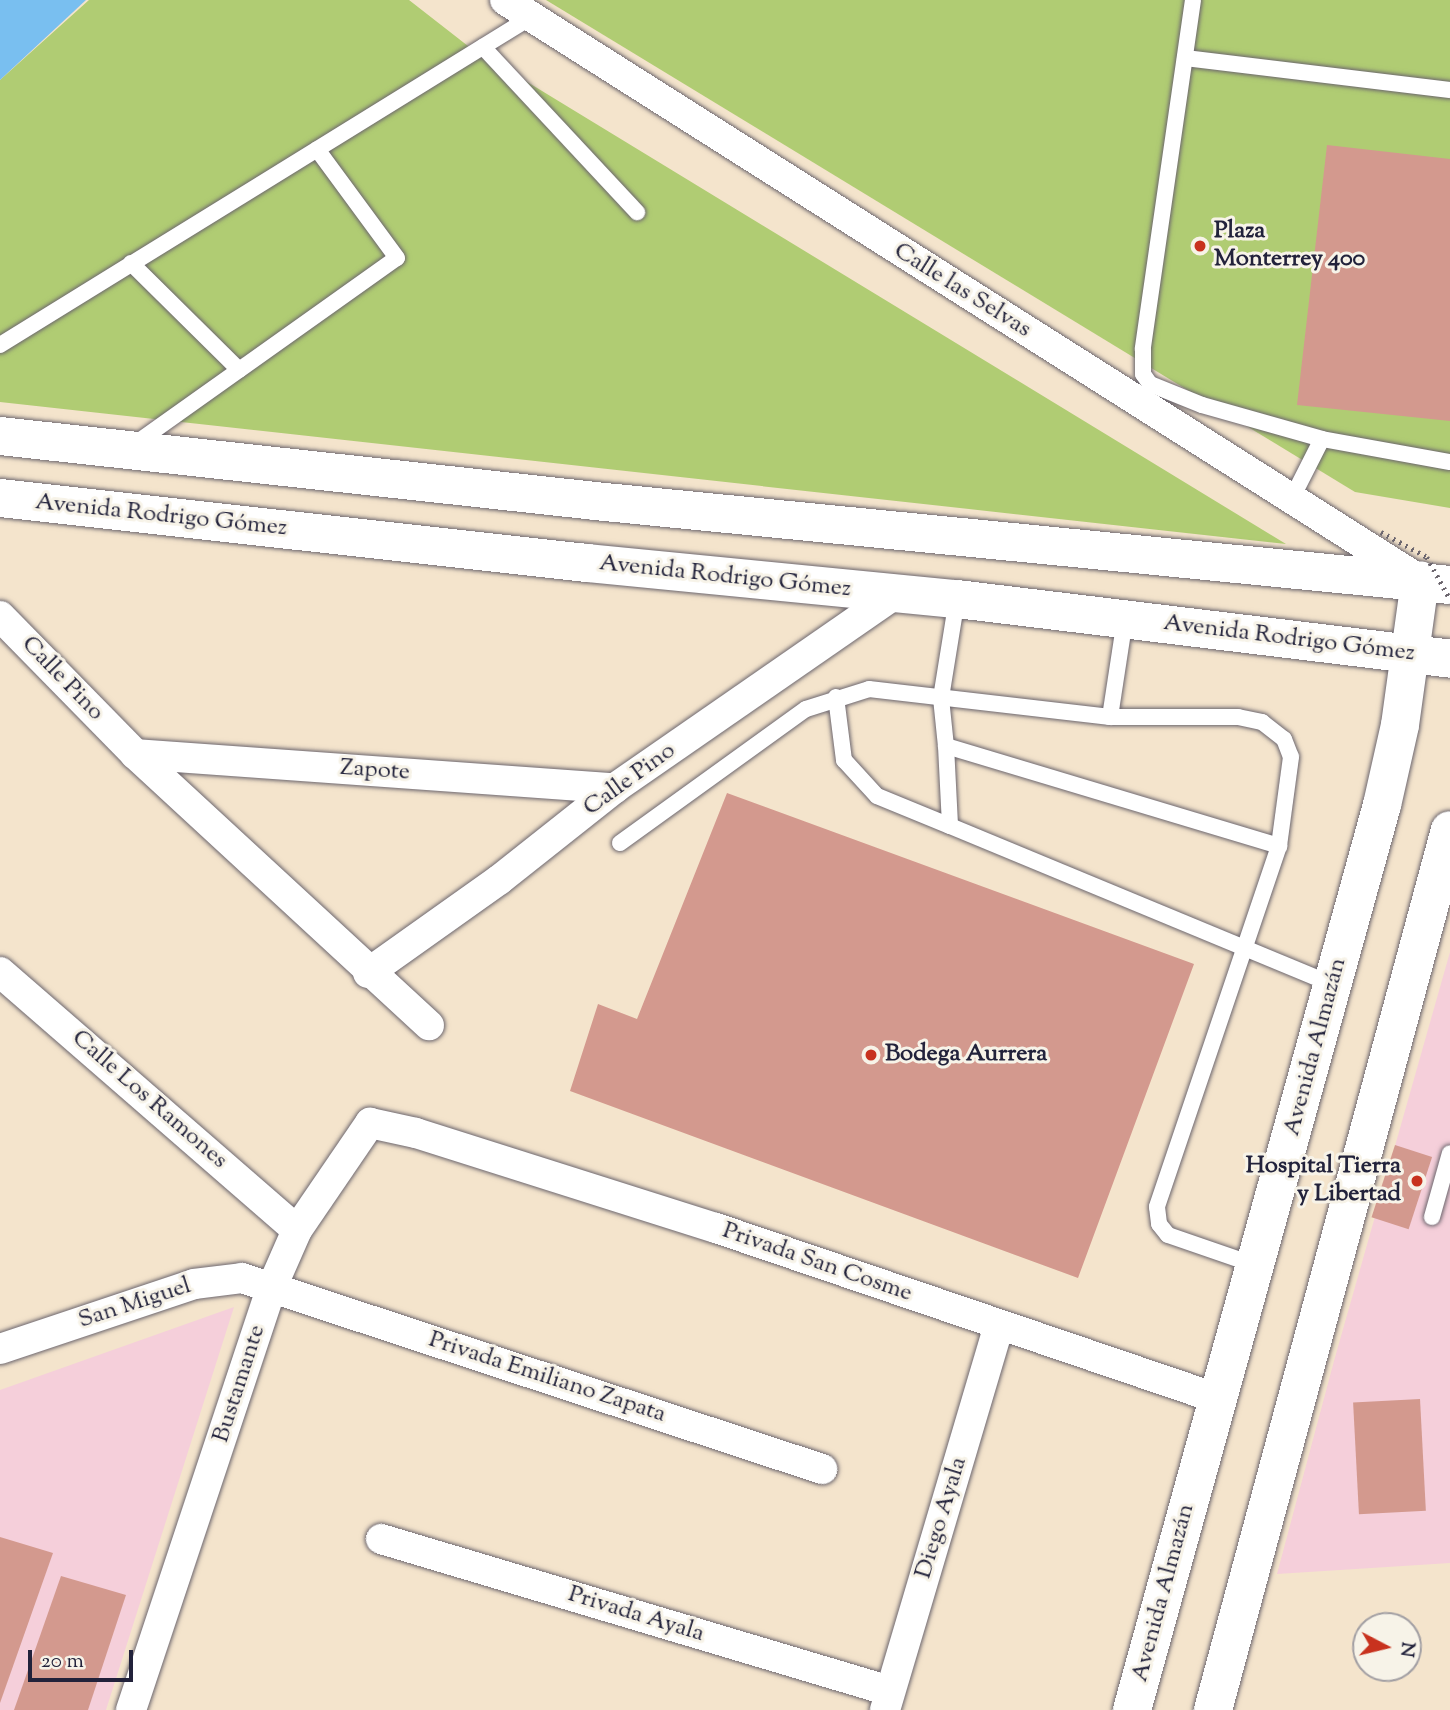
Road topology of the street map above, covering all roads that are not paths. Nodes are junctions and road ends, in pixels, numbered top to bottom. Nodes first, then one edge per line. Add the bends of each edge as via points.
1 (505, 0) edge
2 (1193, 0) edge
3 (531, 17) junction
4 (483, 47) junction
5 (1185, 58) junction
6 (1450, 90) edge
7 (317, 149) junction
8 (637, 212) dead end
9 (131, 263) junction
10 (0, 345) edge
11 (239, 370) junction
12 (1139, 388) junction
13 (0, 436) edge
14 (1322, 439) junction
15 (127, 449) junction
16 (1450, 462) edge
17 (0, 498) edge
18 (1291, 500) junction
19 (1440, 588) edge
20 (897, 593) junction
21 (957, 599) junction
22 (0, 616) edge
23 (1125, 619) junction
24 (1412, 654) junction
25 (1450, 659) edge
26 (836, 697) junction
27 (941, 698) junction
28 (1110, 717) junction
29 (946, 746) junction
30 (135, 754) junction
31 (615, 788) junction
32 (950, 826) junction
33 (1450, 830) edge
34 (620, 843) dead end
35 (1279, 846) junction
36 (1247, 947) junction
37 (0, 972) edge
38 (368, 973) junction
39 (1333, 985) junction
40 (429, 1025) dead end
41 (416, 1133) joint
42 (1450, 1153) edge
43 (1432, 1217) dead end
44 (296, 1230) junction
45 (1255, 1265) junction
46 (272, 1287) junction
47 (999, 1326) junction
48 (0, 1349) edge
49 (1216, 1398) junction
50 (822, 1469) dead end
51 (381, 1539) dead end
52 (888, 1701) edge
53 (131, 1710) edge
54 (1132, 1710) edge
55 (1213, 1710) edge

1 - 3 street, Calle las Selvas
2 - 5 lane
3 - 4 lane
3 - 12 street, Calle las Selvas
4 - 7 lane
4 - 8 lane
5 - 6 lane
5 - 12 lane
7 - 9 lane
7 - 11 lane via 397,258
9 - 10 lane
9 - 11 lane
11 - 15 lane
12 - 14 lane via 1150,384 1202,405
12 - 18 street, Calle las Selvas
13 - 15 main road
14 - 16 lane
14 - 18 lane
15 - 19 main road
17 - 20 main road, Avenida Rodrigo Gómez
18 - 19 street, Calle las Selvas
19 - 24 main road, Avenida Almazán
20 - 21 main road, Avenida Rodrigo Gómez
20 - 31 street, Calle Pino
21 - 23 main road, Avenida Rodrigo Gómez
21 - 27 lane
22 - 30 street, Calle Pino
23 - 24 main road, Avenida Rodrigo Gómez
23 - 28 lane
24 - 25 main road, Avenida Rodrigo Gómez
24 - 39 main road, Avenida Almazán via 1382,805
26 - 27 lane via 869,689
26 - 32 lane via 844,760 877,796
26 - 34 lane via 806,709
27 - 28 lane
27 - 29 lane
28 - 35 lane via 1238,717 1262,722 1284,739 1292,757
29 - 32 lane
29 - 35 lane
30 - 31 street, Zapote
30 - 38 street, Calle Pino
31 - 38 street, Calle Pino via 499,880
32 - 36 lane
33 - 55 main road
35 - 36 lane
36 - 39 lane
36 - 45 lane via 1157,1207 1159,1224 1168,1235
37 - 44 street, Calle Los Ramones
38 - 40 street, Calle Pino
39 - 45 main road, Avenida Almazán
41 - 44 street, Bustamante via 378,1123 364,1125
41 - 47 street, Privada San Cosme via 716,1228
42 - 43 lane
44 - 46 street, Bustamante
45 - 49 main road, Avenida Almazán
46 - 48 street, San Miguel via 242,1278 194,1284
46 - 50 street, Privada Emiliano Zapata
46 - 53 street, Bustamante
47 - 49 street, Privada San Cosme
47 - 52 street, Diego Ayala
49 - 54 main road, Avenida Almazán
51 - 52 street, Privada Ayala

